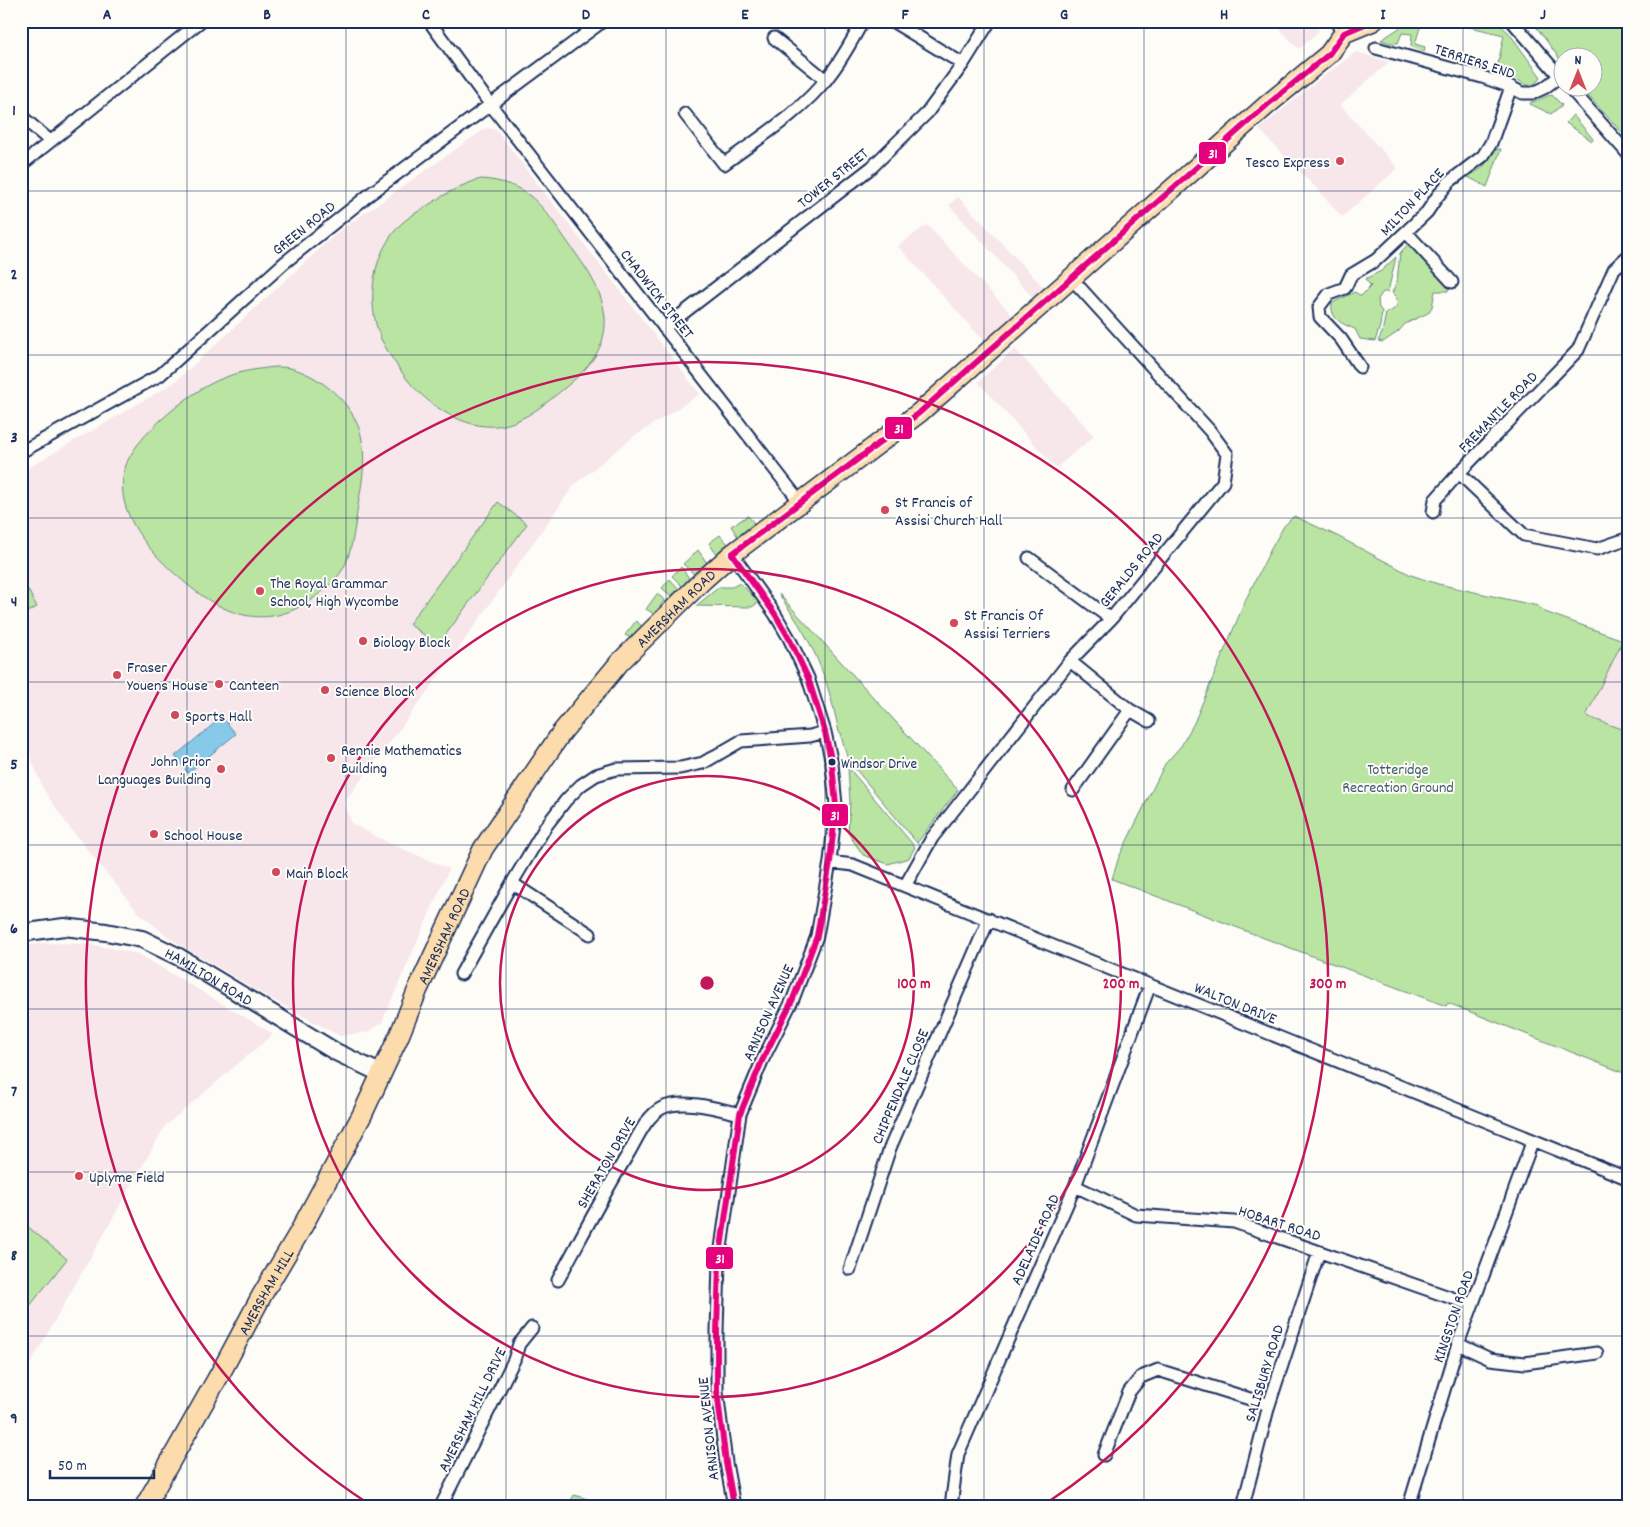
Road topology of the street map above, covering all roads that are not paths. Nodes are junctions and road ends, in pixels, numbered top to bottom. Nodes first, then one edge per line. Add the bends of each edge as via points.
1 (200, 21) edge
2 (429, 21) edge
3 (603, 21) edge
4 (863, 21) edge
5 (892, 21) edge
6 (990, 21) edge
7 (1374, 21) edge
8 (1512, 21) edge
9 (1340, 27) edge
10 (774, 38) dead end
11 (1376, 48) dead end
12 (963, 64) junction
13 (1552, 67) edge
14 (826, 80) junction
15 (1552, 83) edge
16 (1511, 87) junction
17 (1579, 98) edge
18 (490, 104) junction
19 (685, 114) dead end
20 (21, 116) edge
21 (50, 141) junction
22 (1629, 155) edge
23 (21, 164) edge
24 (1406, 232) junction
25 (1629, 255) edge
26 (1072, 279) junction
27 (1452, 282) dead end
28 (664, 328) junction
29 (1360, 367) dead end
30 (21, 452) edge
31 (1459, 473) junction
32 (801, 502) junction
33 (1433, 512) dead end
34 (1629, 538) edge
35 (732, 554) junction
36 (1029, 558) dead end
37 (1111, 620) junction
38 (1070, 661) junction
39 (1130, 710) junction
40 (1149, 721) dead end
41 (825, 732) junction
42 (1073, 790) dead end
43 (830, 862) junction
44 (512, 883) junction
45 (905, 886) junction
46 (990, 919) junction
47 (21, 933) edge
48 (590, 934) dead end
49 (462, 974) dead end
50 (1150, 985) junction
51 (382, 1074) junction
52 (740, 1114) junction
53 (1533, 1140) junction
54 (1629, 1179) edge
55 (1075, 1186) junction
56 (1319, 1252) junction
57 (850, 1269) dead end
58 (558, 1280) dead end
59 (1472, 1305) junction
60 (532, 1328) dead end
61 (1458, 1344) junction
62 (1597, 1353) dead end
63 (1269, 1405) junction
64 (1104, 1455) dead end
65 (146, 1506) edge
66 (442, 1506) edge
67 (734, 1506) edge
68 (951, 1506) edge
69 (1243, 1506) edge
70 (1409, 1506) edge

1 - 21 street
2 - 18 street, CHADWICK STREET
3 - 18 street, GREEN ROAD
4 - 14 street
5 - 12 street
6 - 12 street, TOWER STREET
7 - 9 main road, AMERSHAM ROAD
8 - 13 street
9 - 26 main road, AMERSHAM ROAD via 1329,54 1260,111
10 - 14 street
11 - 16 street, TERRIERS END
12 - 28 street, TOWER STREET via 927,113 872,167
14 - 19 street via 798,109 724,164
15 - 16 street, TERRIERS END via 1533,93 1522,93
16 - 24 street, MILTON PLACE via 1491,143 1483,156 1448,182 1427,212
17 - 22 street
18 - 28 street, CHADWICK STREET
18 - 30 street, GREEN ROAD via 284,263 160,375
20 - 21 street
21 - 23 street
24 - 27 street
24 - 29 street, MILTON PLACE via 1376,260 1351,275 1345,288 1328,294 1319,307 1320,317 1342,339
25 - 31 street, FREMANTLE ROAD via 1614,269 1578,350
26 - 32 main road, AMERSHAM ROAD via 919,413
26 - 37 street, GERALDS ROAD via 1210,431 1227,454 1223,482
28 - 32 street, CHADWICK STREET
31 - 33 street via 1435,500
31 - 34 street, FREMANTLE ROAD via 1524,536 1598,549
32 - 35 main road, AMERSHAM ROAD
35 - 41 street, ARNISON AVENUE via 789,638 808,678
35 - 51 main road, AMERSHAM ROAD via 620,662 562,732 483,849
36 - 37 street
37 - 38 street, GERALDS ROAD
38 - 39 street
38 - 45 street, GERALDS ROAD via 932,838
39 - 40 street
39 - 42 street
41 - 43 street, ARNISON AVENUE via 836,805
41 - 44 street via 741,741 703,763 680,768 616,769 596,775 566,800 546,826
43 - 45 street, WALTON DRIVE via 853,865
43 - 52 street, ARNISON AVENUE via 817,936 793,998
44 - 48 street
44 - 49 street
45 - 46 street, WALTON DRIVE
46 - 50 street, WALTON DRIVE
46 - 57 street, CHIPPENDALE CLOSE via 890,1148
47 - 51 street, HAMILTON ROAD via 64,927 142,939 179,957 336,1052
50 - 53 street, WALTON DRIVE
50 - 55 street, ADELAIDE ROAD
51 - 65 main road, AMERSHAM HILL via 300,1231
52 - 58 street, SHERATON DRIVE via 700,1105 661,1108 647,1121
52 - 67 street, ARNISON AVENUE via 719,1262 717,1331 717,1391
53 - 54 street, WALTON DRIVE
53 - 59 street, KINGSTON ROAD
55 - 56 street, HOBART ROAD via 1136,1215 1234,1222
55 - 68 street, ADELAIDE ROAD via 958,1454
56 - 59 street, HOBART ROAD
56 - 63 street, SALISBURY ROAD
59 - 61 street, KINGSTON ROAD
60 - 66 street, AMERSHAM HILL DRIVE via 519,1344
61 - 62 street via 1490,1359 1525,1363
61 - 70 street, KINGSTON ROAD
63 - 64 street via 1158,1370 1141,1377 1129,1392
63 - 69 street, SALISBURY ROAD

